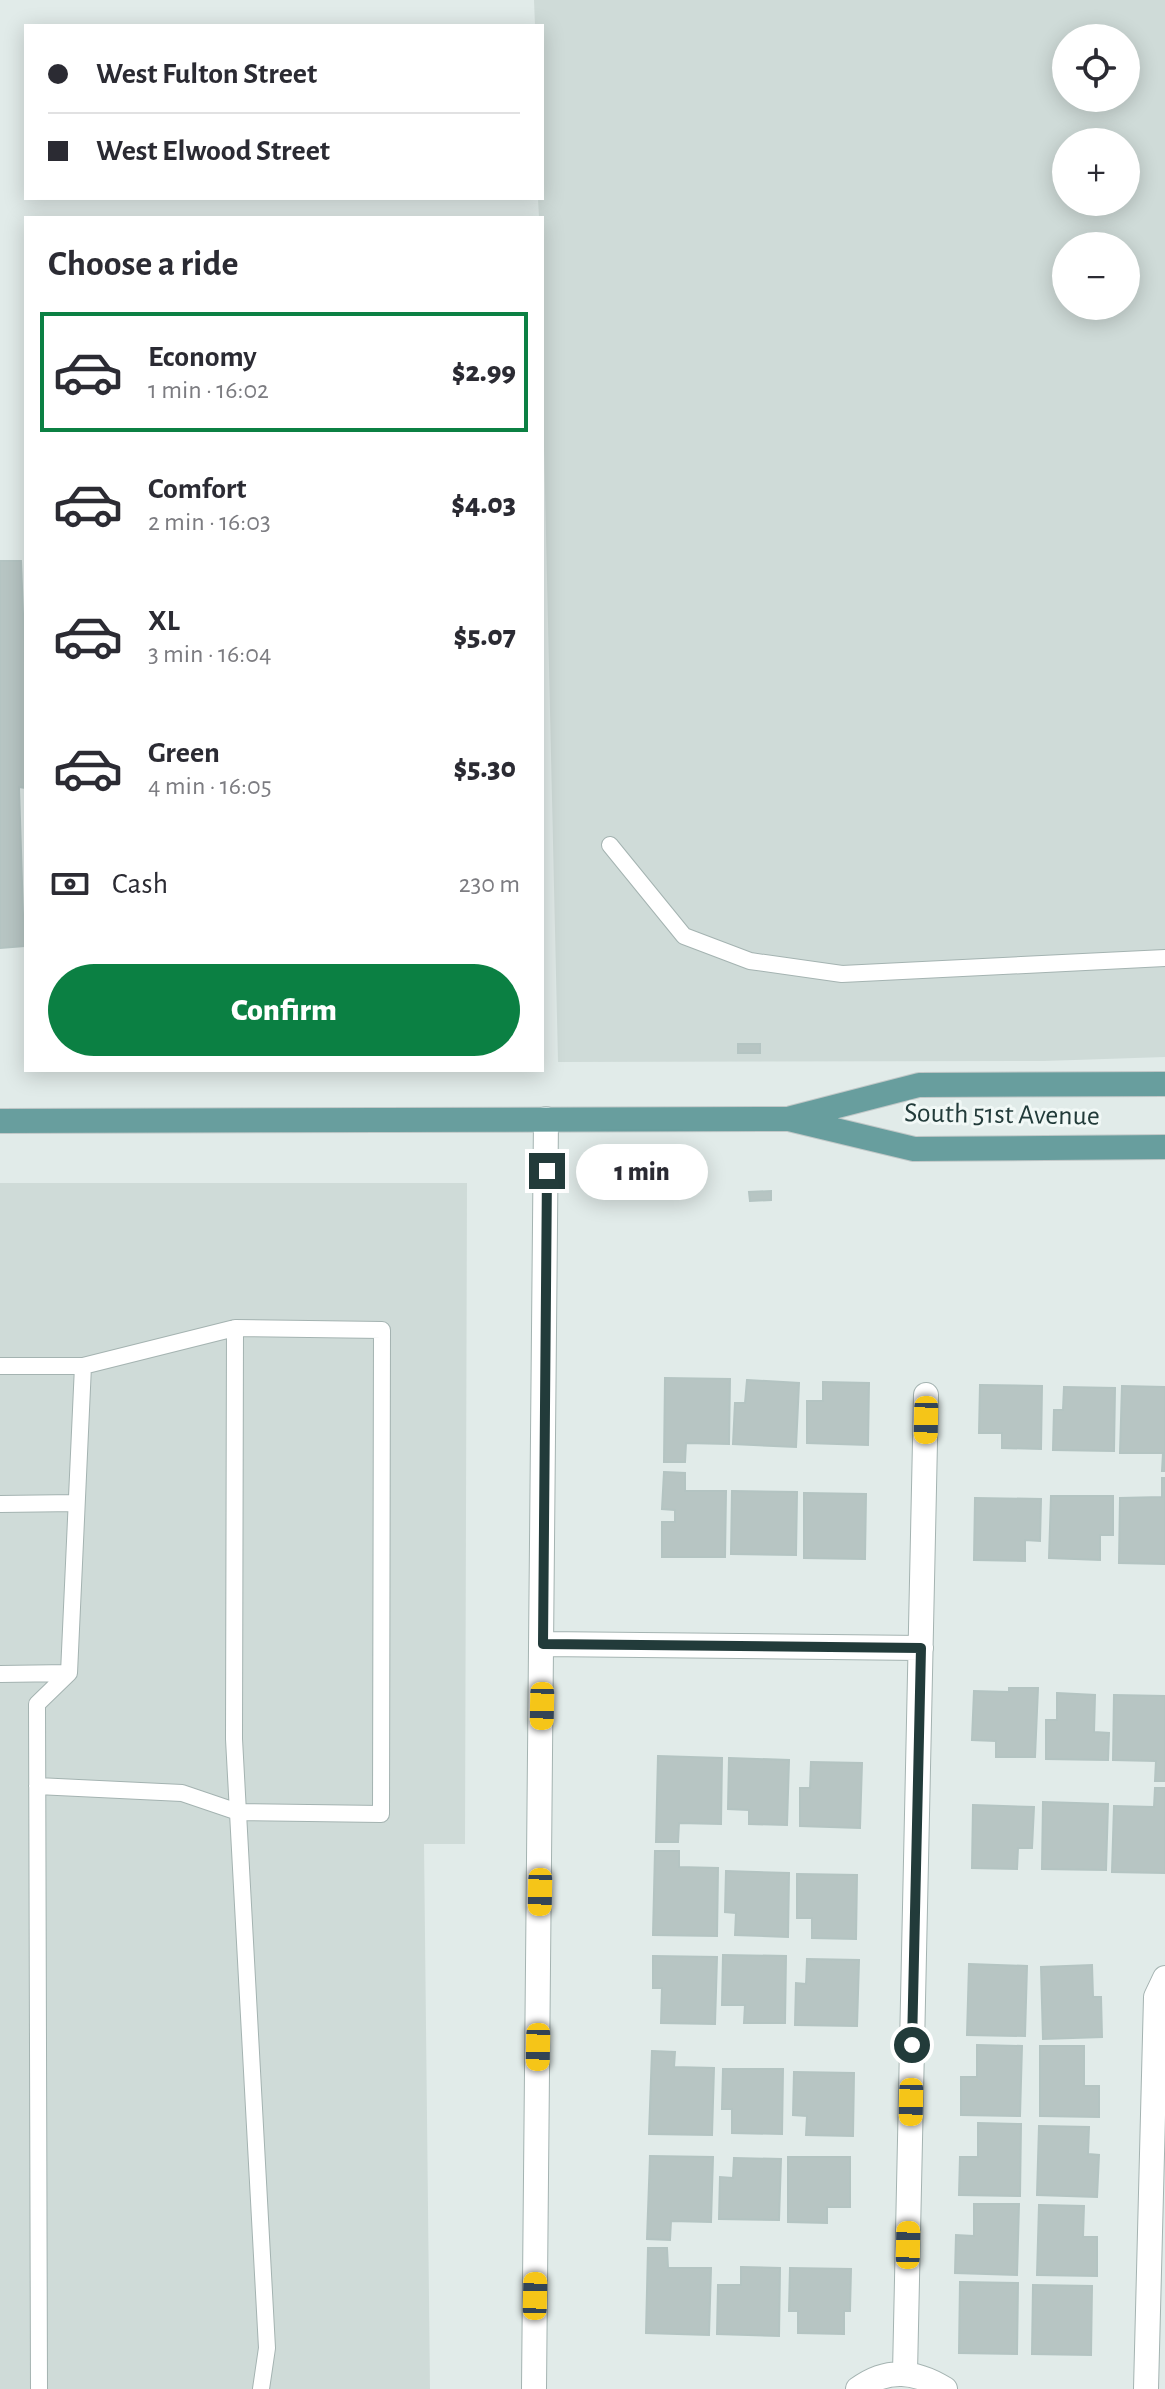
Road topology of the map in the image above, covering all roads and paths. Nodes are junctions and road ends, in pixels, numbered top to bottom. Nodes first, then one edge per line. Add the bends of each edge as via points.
1 (610, 845) dead end
2 (1165, 958) edge
3 (1165, 1084) edge
4 (546, 1119) junction
5 (789, 1119) junction
6 (0, 1121) edge
7 (1165, 1147) edge
8 (235, 1328) junction
9 (0, 1366) edge
10 (83, 1366) junction
11 (926, 1395) dead end
12 (76, 1503) junction
13 (0, 1504) edge
14 (543, 1644) junction
15 (921, 1648) junction
16 (69, 1673) junction
17 (0, 1674) edge
18 (37, 1786) junction
19 (238, 1812) junction
20 (1165, 1978) edge
21 (905, 2373) junction
22 (39, 2389) edge
23 (261, 2389) edge
24 (534, 2389) edge
25 (858, 2389) edge
26 (945, 2389) edge
27 (1146, 2389) edge

1 - 2 lane via 684,936 750,961 842,974
3 - 5 main road, South 51st Avenue via 919,1085
4 - 5 main road
4 - 6 main road
4 - 14 street
5 - 7 main road, South 51st Avenue via 914,1149
8 - 10 lane
8 - 19 lane
8 - 19 lane via 382,1330 381,1814
9 - 10 lane
10 - 12 lane
11 - 15 street
12 - 13 lane
12 - 16 lane
14 - 15 street
14 - 24 street
15 - 21 street
16 - 17 lane
16 - 18 lane via 37,1704
18 - 19 lane via 182,1793
18 - 22 lane
19 - 23 lane via 267,2348
20 - 27 street via 1156,1997
21 - 25 street via 886,2375
21 - 26 street

